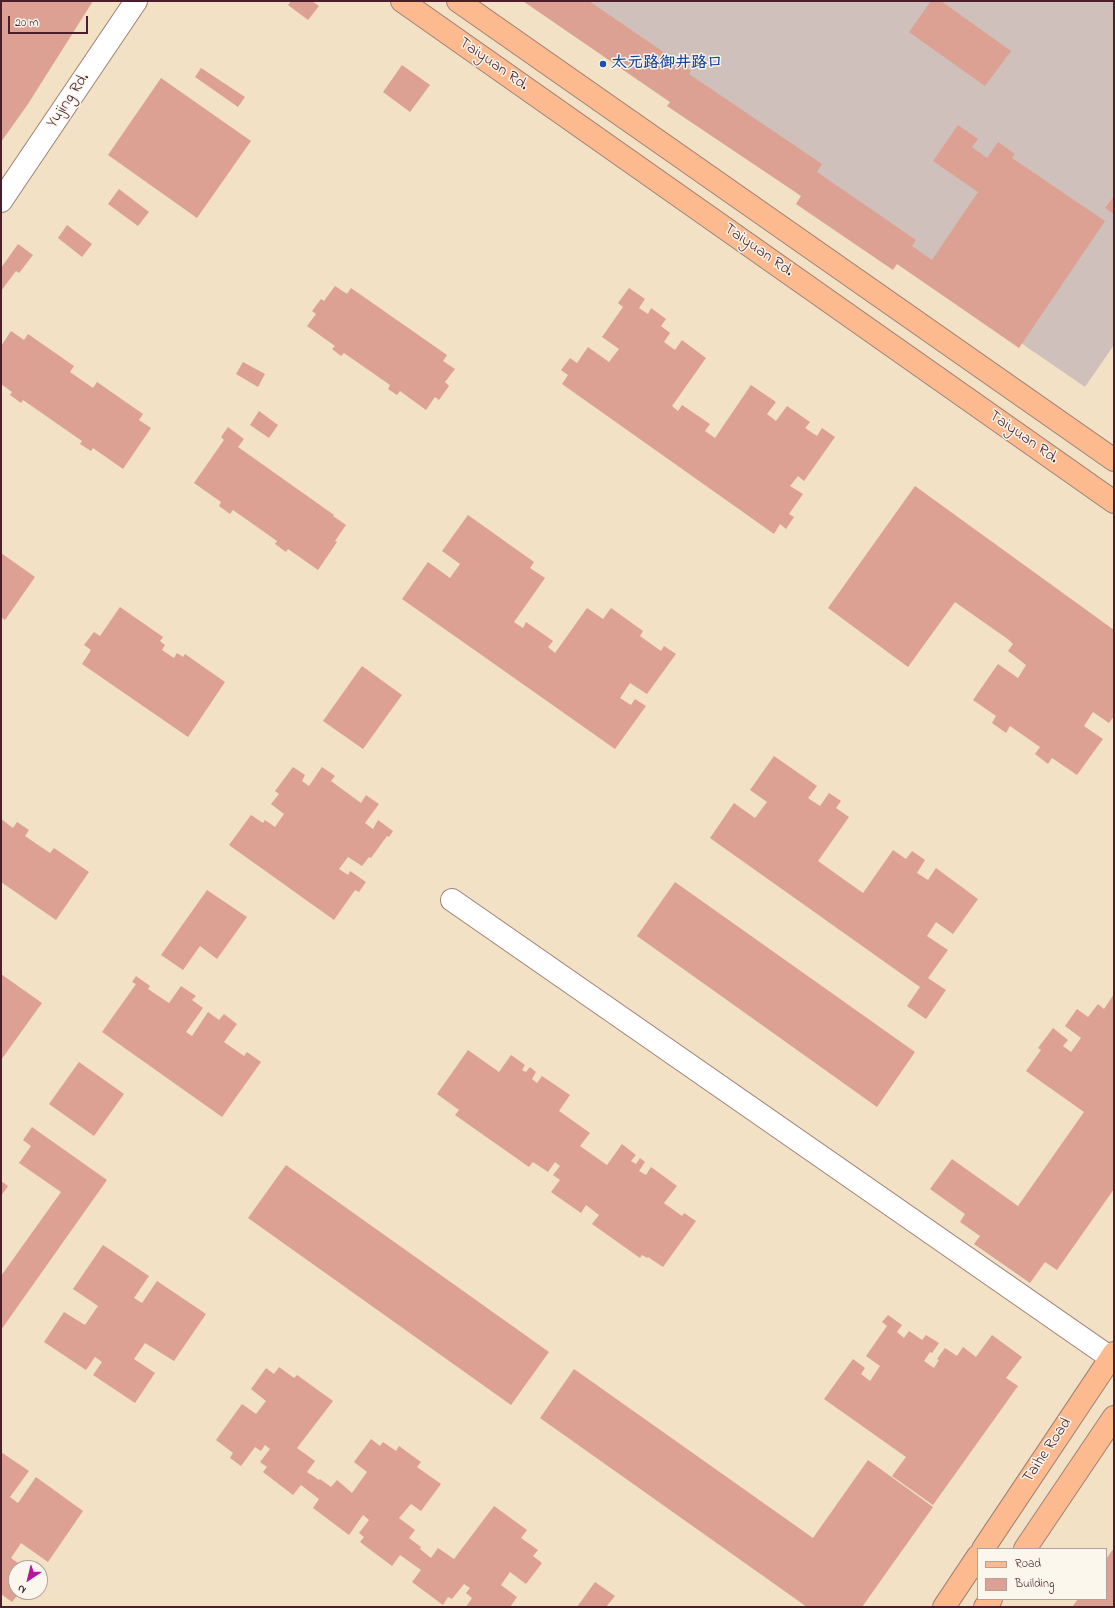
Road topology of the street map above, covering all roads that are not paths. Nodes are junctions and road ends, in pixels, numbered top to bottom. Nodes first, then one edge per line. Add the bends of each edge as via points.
1 (136, 1) edge
2 (402, 1) edge
3 (458, 1) edge
4 (1, 201) edge
5 (1114, 460) edge
6 (1114, 502) edge
7 (452, 900) dead end
8 (1112, 1356) edge
9 (1114, 1417) edge
10 (984, 1548) edge
11 (1026, 1548) edge
12 (977, 1558) edge
13 (944, 1607) edge

1 - 4 street, Yujing Rd.
2 - 6 main road, Taiyuan Rd.
3 - 5 main road, Taiyuan Rd.
7 - 8 street
8 - 10 main road, Taihe Road
9 - 11 main road
12 - 13 main road

